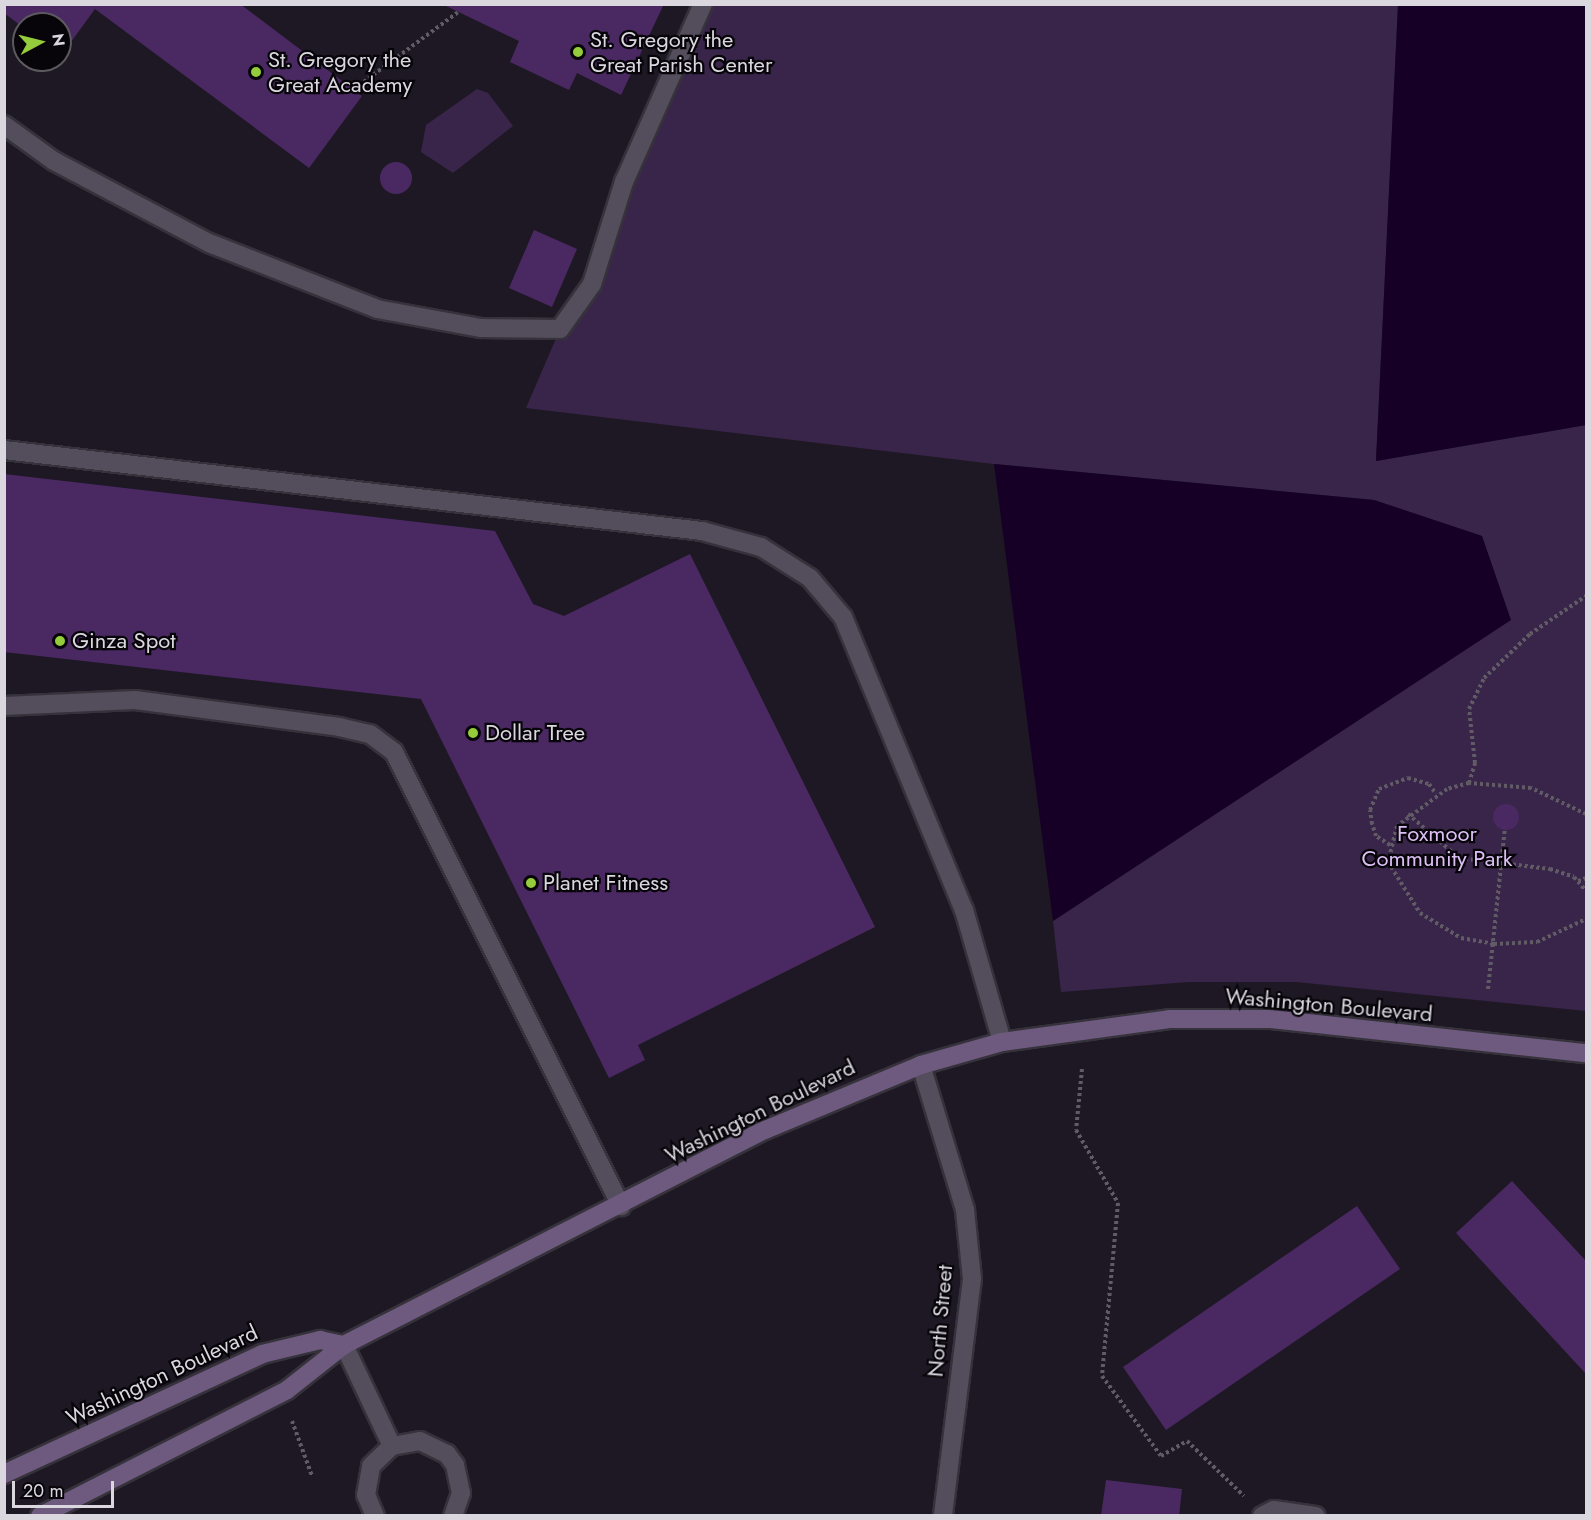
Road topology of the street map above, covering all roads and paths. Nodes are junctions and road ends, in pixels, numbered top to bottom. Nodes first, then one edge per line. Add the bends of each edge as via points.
1 (703, 4) edge
2 (458, 12) dead end
3 (354, 89) dead end
4 (4, 125) edge
5 (4, 450) edge
6 (1587, 596) edge
7 (4, 706) edge
8 (1469, 783) junction
9 (1436, 794) junction
10 (1408, 814) junction
11 (1587, 814) edge
12 (1505, 828) dead end
13 (1390, 845) junction
14 (1501, 863) junction
15 (1587, 878) edge
16 (1578, 881) junction
17 (1587, 891) edge
18 (1587, 919) edge
19 (1494, 944) junction
20 (1488, 989) dead end
21 (1002, 1042) junction
22 (1587, 1053) edge
23 (921, 1065) junction
24 (1082, 1070) dead end
25 (621, 1206) junction
26 (344, 1345) junction
27 (292, 1421) dead end
28 (392, 1446) junction
29 (4, 1474) edge
30 (312, 1476) dead end
31 (1262, 1514) edge
32 (40, 1515) edge
33 (375, 1515) edge
34 (453, 1515) edge
35 (943, 1515) edge
36 (1316, 1515) edge

1 - 4 street via 624,182 592,284 560,329 481,328 376,309 209,243 54,161
2 - 3 path
5 - 21 street via 702,531 761,547 810,578 843,617 964,910
6 - 8 path via 1530,634 1484,678 1469,709 1475,763
7 - 25 street via 135,700 339,727 370,735 394,752
8 - 9 path
8 - 11 path via 1530,788
9 - 10 path
9 - 13 path via 1429,784 1408,777 1379,789 1370,810 1372,824 1376,836
10 - 13 path
10 - 14 path via 1459,858
12 - 14 path
13 - 19 path via 1394,878 1420,913 1461,938
14 - 16 path via 1550,869
14 - 19 path
15 - 16 path
16 - 17 path
18 - 19 path via 1537,942
19 - 20 path
21 - 22 street, Washington Boulevard via 1169,1019 1270,1019
21 - 23 street, Washington Boulevard
23 - 25 street, Washington Boulevard via 832,1099
23 - 35 street, North Street via 965,1210 972,1279
24 - 31 path via 1076,1130 1118,1203 1102,1376 1161,1456 1187,1441
25 - 26 street, Washington Boulevard
26 - 28 street
26 - 29 street, Washington Boulevard via 320,1340 262,1354
26 - 32 street, Washington Boulevard via 287,1390
27 - 30 path
28 - 33 street via 371,1466 367,1480
28 - 34 street via 420,1441 447,1454 460,1479
31 - 36 street

